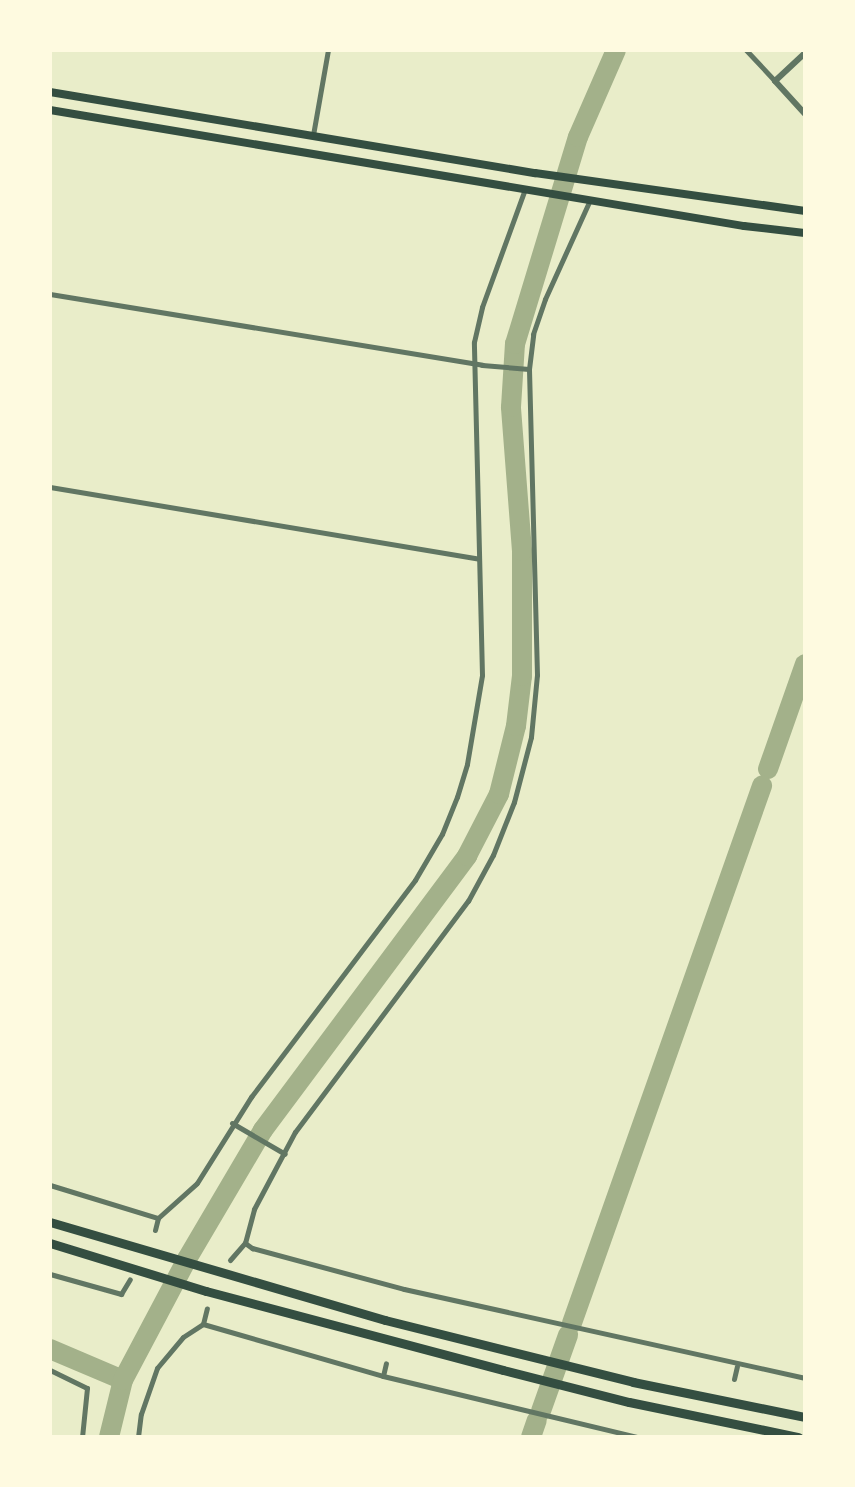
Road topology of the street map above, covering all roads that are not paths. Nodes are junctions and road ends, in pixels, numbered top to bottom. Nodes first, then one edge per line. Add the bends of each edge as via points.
1 (328, 50) edge
2 (746, 50) edge
3 (805, 53) edge
4 (775, 81) junction
5 (50, 92) edge
6 (50, 110) edge
7 (805, 114) edge
8 (313, 136) junction
9 (525, 187) junction
10 (590, 199) junction
11 (805, 211) edge
12 (805, 233) edge
13 (50, 294) edge
14 (474, 364) junction
15 (526, 368) junction
16 (50, 487) edge
17 (479, 559) junction
18 (234, 1125) junction
19 (282, 1152) junction
20 (50, 1185) edge
21 (158, 1218) junction
22 (50, 1222) edge
23 (155, 1230) dead end
24 (50, 1243) edge
25 (245, 1243) junction
26 (230, 1260) dead end
27 (50, 1274) edge
28 (130, 1279) dead end
29 (404, 1289) junction
30 (402, 1300) dead end
31 (207, 1308) dead end
32 (203, 1324) junction
33 (386, 1363) dead end
34 (737, 1366) junction
35 (50, 1370) edge
36 (383, 1376) junction
37 (805, 1378) edge
38 (734, 1379) dead end
39 (805, 1417) edge
40 (82, 1437) edge
41 (138, 1437) edge
42 (637, 1437) edge
43 (798, 1437) edge

1 - 8 street
2 - 4 street
3 - 4 street
4 - 7 street
5 - 8 highway
6 - 9 highway
8 - 11 highway
9 - 10 highway
9 - 14 street via 482,307
10 - 12 highway
10 - 15 street via 545,299
13 - 14 street
14 - 15 street
14 - 17 street
15 - 19 street via 537,675 531,737 514,802 468,901
16 - 17 street
17 - 18 street via 478,709 467,764 442,834 415,880
18 - 19 street
18 - 21 street via 197,1183
19 - 25 street via 254,1209
20 - 21 street
21 - 23 street
22 - 39 highway via 542,1360
24 - 43 highway via 206,1291 567,1387
25 - 26 street
25 - 29 street
27 - 28 street via 121,1294
29 - 30 street
29 - 34 street
31 - 32 street
32 - 36 street
32 - 41 street via 183,1337 157,1368
33 - 36 street
34 - 37 street
34 - 38 street
35 - 40 street via 87,1388
36 - 42 street

